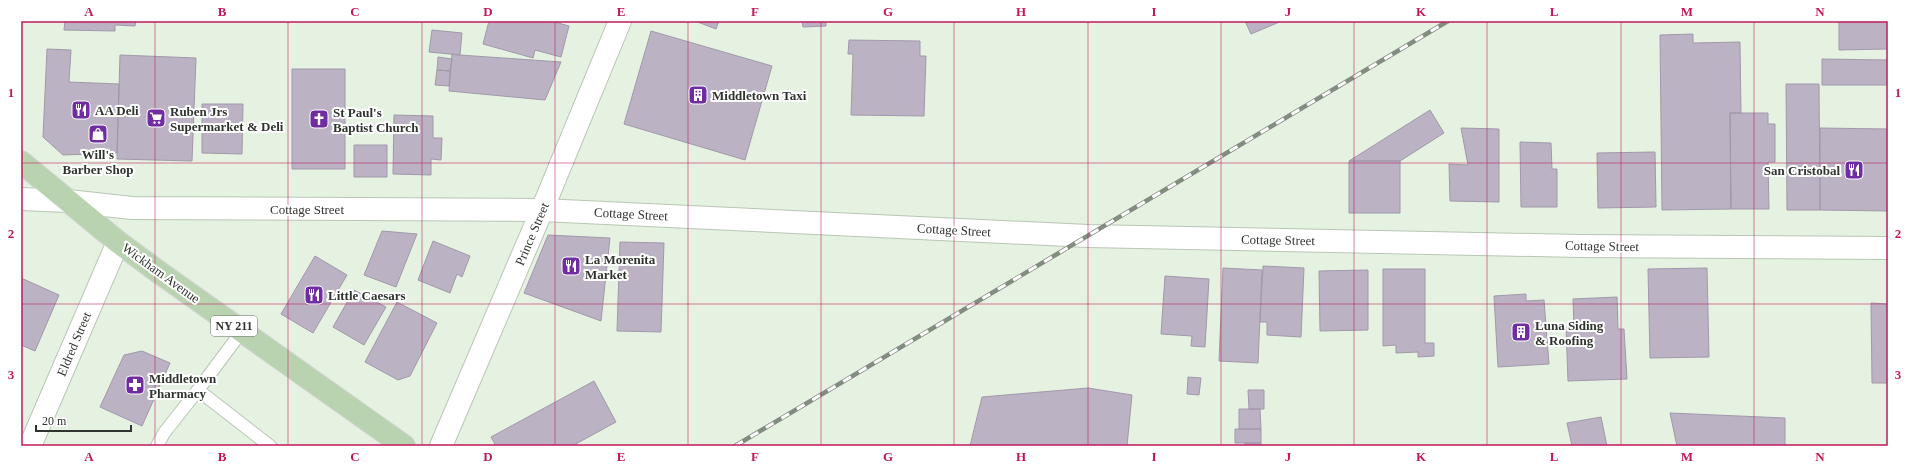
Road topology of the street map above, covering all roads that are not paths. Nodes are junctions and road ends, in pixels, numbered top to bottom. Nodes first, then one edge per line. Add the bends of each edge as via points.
1 (620, 21) edge
2 (21, 162) edge
3 (21, 199) edge
4 (68, 201) junction
5 (542, 210) junction
6 (118, 242) junction
7 (1888, 248) edge
8 (242, 331) junction
9 (198, 390) junction
10 (30, 446) edge
11 (157, 446) edge
12 (270, 446) edge
13 (404, 446) edge
14 (441, 446) edge

1 - 5 street, Prince Street
2 - 4 main road, Wickham Avenue / NY 211
3 - 4 street, Cottage Street
4 - 5 street, Cottage Street via 132,208
4 - 6 main road, Wickham Avenue / NY 211
5 - 7 street, Cottage Street via 1088,236 1580,246
5 - 14 street, Prince Street
6 - 8 main road, Wickham Avenue / NY 211
6 - 10 street, Eldred Street
8 - 9 lane
8 - 13 main road, Wickham Avenue / NY 211
9 - 11 lane via 164,433
9 - 12 lane

